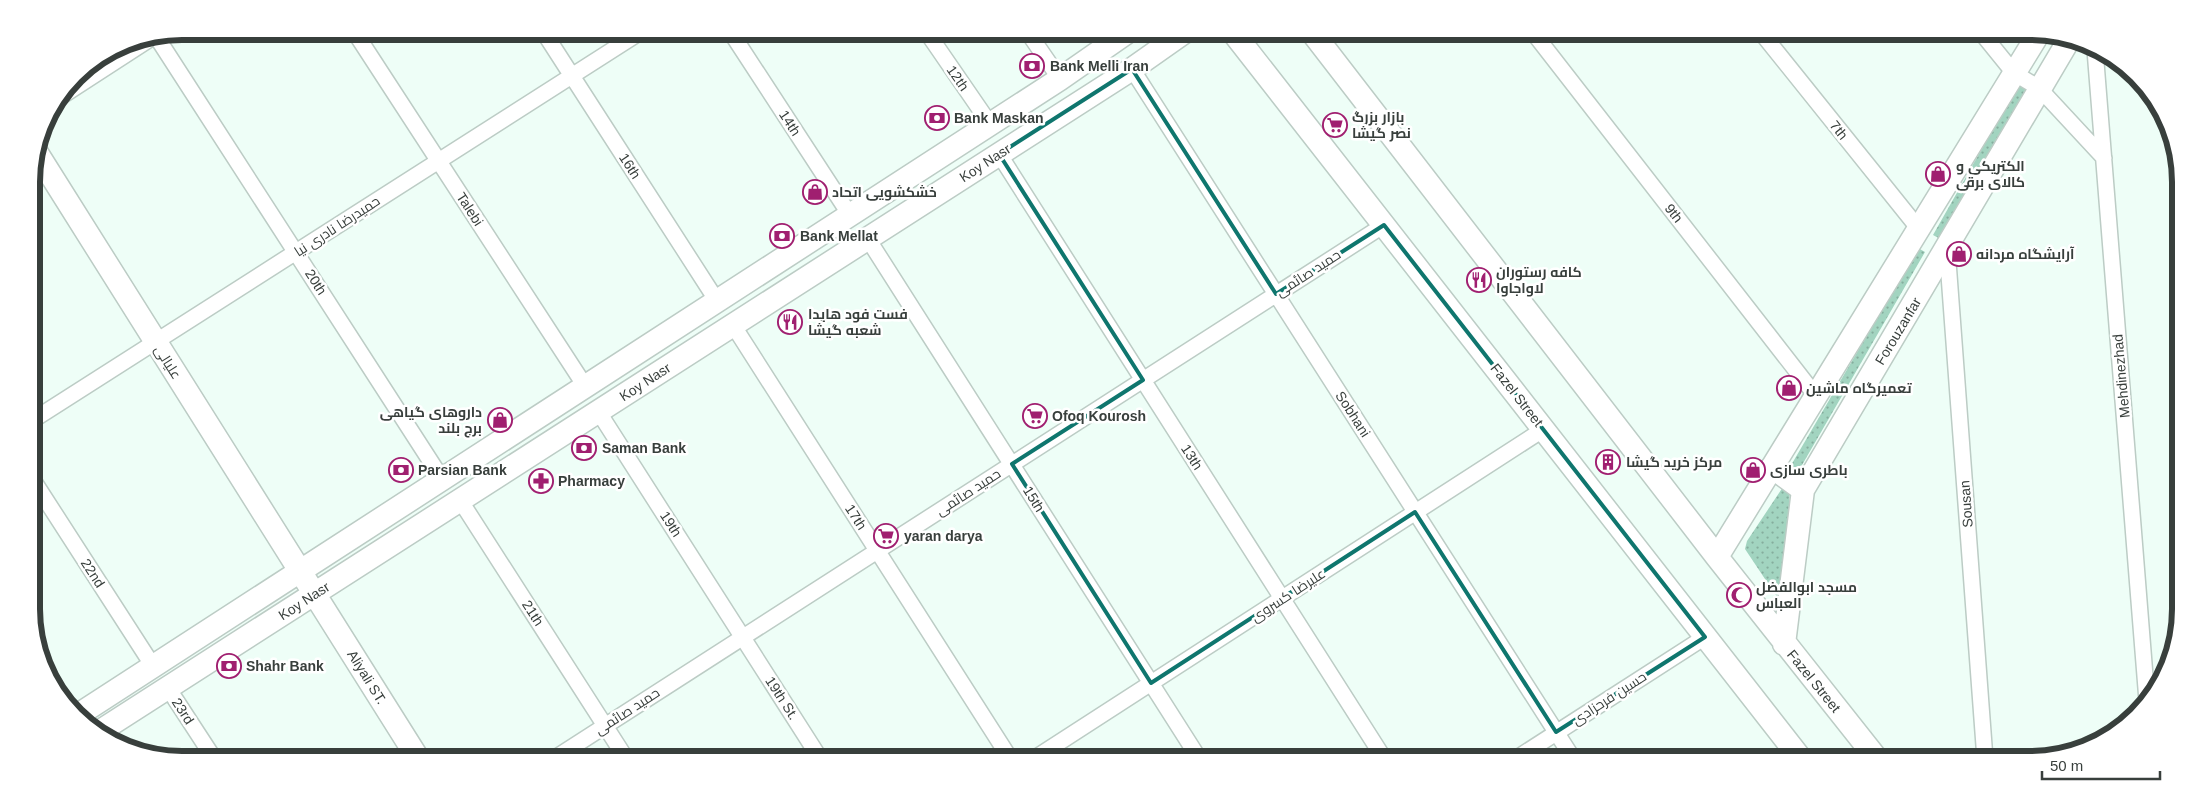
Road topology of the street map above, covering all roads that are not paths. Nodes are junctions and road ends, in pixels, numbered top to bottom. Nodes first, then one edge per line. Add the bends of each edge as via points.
1 (360, 40) edge
2 (549, 40) edge
3 (628, 40) edge
4 (736, 40) edge
5 (932, 40) edge
6 (1033, 40) edge
7 (1116, 40) edge
8 (1173, 40) edge
9 (1239, 40) edge
10 (1318, 40) edge
11 (1539, 40) edge
12 (1767, 40) edge
13 (1987, 40) edge
14 (2034, 40) edge
15 (160, 42) edge
16 (2066, 45) edge
17 (136, 48) edge
18 (2096, 56) edge
19 (1132, 69) junction
20 (2014, 73) junction
21 (572, 76) junction
22 (1060, 79) junction
23 (76, 87) edge
24 (2039, 88) junction
25 (990, 124) junction
26 (998, 154) junction
27 (2104, 158) junction
28 (42, 160) edge
29 (438, 161) junction
30 (850, 215) junction
31 (1384, 225) junction
32 (1918, 229) junction
33 (868, 238) junction
34 (1947, 248) junction
35 (297, 252) junction
36 (1276, 294) junction
37 (717, 300) junction
38 (733, 325) junction
39 (156, 341) junction
40 (1143, 380) junction
41 (585, 386) junction
42 (1816, 396) junction
43 (598, 412) junction
44 (40, 416) edge
45 (1544, 429) junction
46 (1012, 464) junction
47 (1772, 467) junction
48 (442, 479) junction
49 (1803, 490) junction
50 (40, 491) edge
51 (460, 500) junction
52 (1415, 512) junction
53 (877, 551) junction
54 (1717, 558) junction
55 (300, 570) junction
56 (315, 594) junction
57 (1282, 598) junction
58 (1705, 636) junction
59 (742, 637) junction
60 (1784, 644) junction
61 (153, 666) junction
62 (1151, 683) junction
63 (168, 688) junction
64 (2146, 690) edge
65 (83, 711) edge
66 (605, 725) junction
67 (105, 728) edge
68 (1556, 732) junction
69 (209, 751) edge
70 (413, 751) edge
71 (566, 751) edge
72 (621, 751) edge
73 (815, 751) edge
74 (1005, 751) edge
75 (1046, 751) edge
76 (1194, 751) edge
77 (1379, 751) edge
78 (1528, 751) edge
79 (1568, 751) edge
80 (1795, 751) edge
81 (1870, 751) edge
82 (1985, 751) edge

1 - 29 street, Talebi
2 - 21 street, 16th
3 - 21 street, حمیدرضا نادری نیا
4 - 30 street, 14th
5 - 25 street, 12th
6 - 22 street
7 - 22 street, Koy Nasr
8 - 19 street, Koy Nasr
9 - 31 street, Fazel Street
10 - 54 street, Fazel Street
11 - 42 street, 9th
12 - 32 street, 7th
13 - 20 street
14 - 20 street
15 - 35 street, 20th
16 - 24 street, Forouzanfar
17 - 23 street
18 - 27 street, Mehdinezhad
19 - 26 street, Koy Nasr
19 - 36 street, Sobhani
20 - 24 street
20 - 32 street
21 - 29 street, حمیدرضا نادری نیا
21 - 37 street, 16th
22 - 25 street, Koy Nasr
24 - 27 street
24 - 34 street, Forouzanfar
25 - 30 street, Koy Nasr
26 - 33 street, Koy Nasr
26 - 40 street, 13th
27 - 64 street, Mehdinezhad
28 - 39 street, علیالی
29 - 35 street, حمیدرضا نادری نیا
29 - 41 street, Talebi
30 - 37 street, Koy Nasr
31 - 36 street, حمید صائمی
31 - 45 street, Fazel Street
32 - 34 street
32 - 42 street
33 - 38 street, Koy Nasr
33 - 46 street, 15th
34 - 49 street, Forouzanfar
34 - 82 street, Sousan
35 - 39 street, حمیدرضا نادری نیا
35 - 48 street, 20th
36 - 40 street, حمید صائمی
36 - 52 street, Sobhani
37 - 41 street, Koy Nasr
38 - 43 street, Koy Nasr
38 - 53 street, 17th
39 - 44 street, حمیدرضا نادری نیا
39 - 55 street, علیالی
40 - 46 street, حمید صائمی
40 - 57 street, 13th
41 - 48 street, Koy Nasr
42 - 47 street
43 - 51 street, Koy Nasr
43 - 59 street, 19th
45 - 52 street, علیرضا کسروی
45 - 58 street, Fazel Street
46 - 53 street, حمید صائمی
46 - 62 street, 15th
47 - 49 street
47 - 54 street
48 - 55 street, Koy Nasr
49 - 60 street, Forouzanfar
50 - 61 street, 22nd
51 - 56 street, Koy Nasr
51 - 66 street, 21th
52 - 57 street, علیرضا کسروی
52 - 68 street, Sobhani
53 - 59 street, حمید صائمی
53 - 74 street, 17th
54 - 60 street, Fazel Street
55 - 56 street, علیالی
55 - 61 street, Koy Nasr
56 - 63 street, Koy Nasr
56 - 70 street, Aliyali ST.
57 - 62 street, علیرضا کسروی
57 - 77 street, 13th
58 - 68 street, حسین فرحزادی
58 - 80 street, Fazel Street
59 - 66 street, حمید صائمی
59 - 73 street, 19th St.
60 - 81 street, Fazel Street
61 - 65 street, Koy Nasr
62 - 75 street, علیرضا کسروی
62 - 76 street, 15th
63 - 67 street, Koy Nasr
63 - 69 street, 23rd
66 - 71 street, حمید صائمی
66 - 72 street, 21th
68 - 78 street, حسین فرحزادی
68 - 79 street, Sobhani

